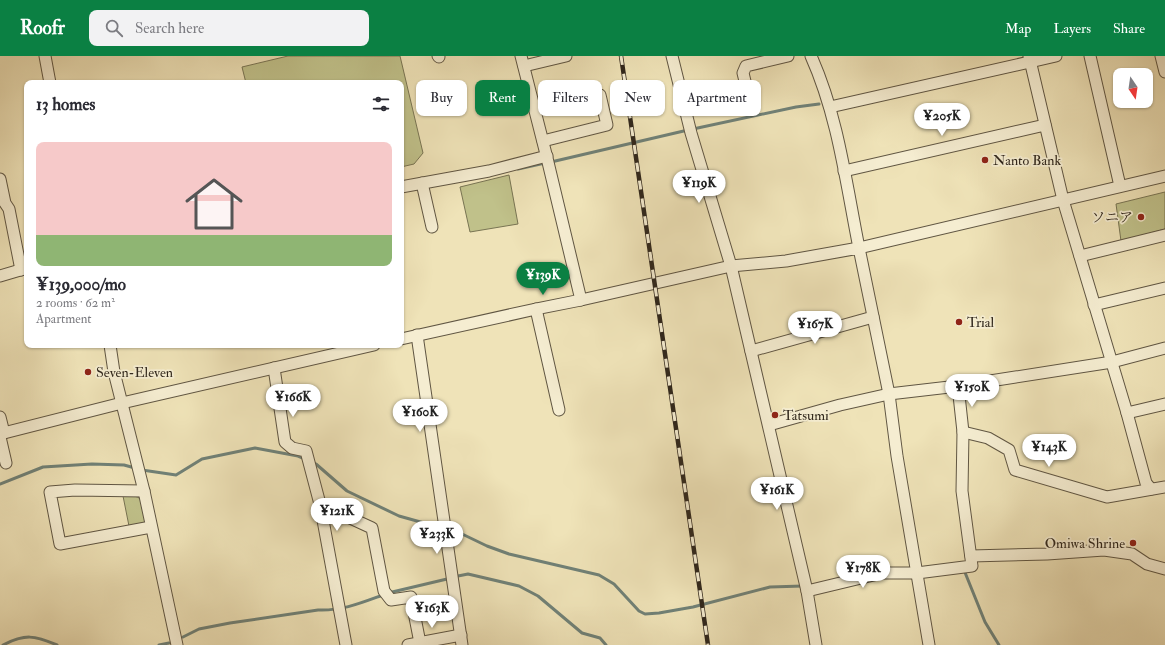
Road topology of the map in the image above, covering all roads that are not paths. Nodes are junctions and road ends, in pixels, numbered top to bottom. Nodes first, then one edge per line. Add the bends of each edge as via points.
1 (45, 56) edge
2 (672, 56) edge
3 (788, 56) edge
4 (811, 56) edge
5 (1056, 56) edge
6 (1090, 56) edge
7 (1161, 56) edge
8 (560, 57) edge
9 (1029, 59) edge
10 (522, 61) edge
11 (1165, 72) edge
12 (49, 80) edge
13 (745, 80) edge
14 (602, 102) edge
15 (830, 107) junction
16 (1045, 125) junction
17 (543, 141) junction
18 (548, 160) junction
19 (844, 171) junction
20 (1165, 176) edge
21 (0, 179) edge
22 (1120, 186) junction
23 (404, 187) edge
24 (423, 187) junction
25 (1063, 200) junction
26 (432, 227) dead end
27 (1165, 235) edge
28 (859, 248) junction
29 (1080, 256) junction
30 (731, 266) junction
31 (24, 269) edge
32 (0, 276) edge
33 (1165, 288) edge
34 (581, 300) junction
35 (1094, 305) junction
36 (536, 309) junction
37 (873, 317) junction
38 (417, 335) junction
39 (404, 338) edge
40 (110, 348) edge
41 (361, 348) edge
42 (1165, 348) edge
43 (751, 351) junction
44 (1112, 362) junction
45 (274, 368) junction
46 (958, 386) junction
47 (889, 394) junction
48 (122, 403) junction
49 (1165, 404) edge
50 (559, 410) dead end
51 (1127, 414) junction
52 (0, 417) edge
53 (769, 425) junction
54 (963, 432) junction
55 (1, 435) edge
56 (6, 463) dead end
57 (1165, 487) edge
58 (1151, 489) junction
59 (144, 491) junction
60 (320, 504) junction
61 (151, 527) junction
62 (971, 556) junction
63 (1165, 569) edge
64 (918, 573) junction
65 (807, 591) junction
66 (461, 640) edge
67 (420, 643) junction
68 (177, 645) edge
69 (346, 645) edge
70 (408, 645) edge
71 (816, 645) edge
72 (929, 645) edge

1 - 12 street
2 - 30 street via 690,129
3 - 13 street via 746,66 743,73
4 - 15 street
5 - 9 street
6 - 22 street
7 - 11 street
8 - 10 street
9 - 15 street
9 - 16 street
10 - 17 street
14 - 17 street via 608,125
15 - 19 street
16 - 19 street
16 - 25 street
17 - 18 street
18 - 24 street
18 - 34 street
19 - 28 street
20 - 22 street
21 - 31 street
22 - 25 street
23 - 24 street
24 - 26 street
25 - 28 street
25 - 29 street
27 - 29 street
28 - 30 street via 786,262
28 - 37 street
29 - 35 street
30 - 34 street
30 - 43 street
31 - 32 street
33 - 35 street
34 - 36 street
35 - 44 street
36 - 38 street
36 - 50 street
37 - 43 street
37 - 47 street
38 - 39 street
38 - 66 street
40 - 48 street
41 - 45 street
42 - 44 street
43 - 53 street
44 - 46 street
44 - 51 street
45 - 48 street
45 - 60 street via 285,442 292,448 306,451
46 - 47 street
46 - 54 street
47 - 53 street
47 - 64 street via 897,456
48 - 55 street
48 - 59 street
49 - 51 street
51 - 58 street via 1146,483
52 - 55 street
53 - 65 street
54 - 58 street via 988,438 1009,450 1015,470 1107,497
54 - 62 street via 962,491
55 - 56 street
57 - 58 street
59 - 61 street
59 - 61 street via 50,492 60,544
60 - 67 street via 372,528 385,594 391,600 411,597
60 - 69 street
61 - 68 street
62 - 63 street via 1104,550 1132,554 1147,564
62 - 64 street via 972,566
64 - 65 street via 882,573
64 - 72 street
65 - 71 street
66 - 67 street
67 - 70 street

